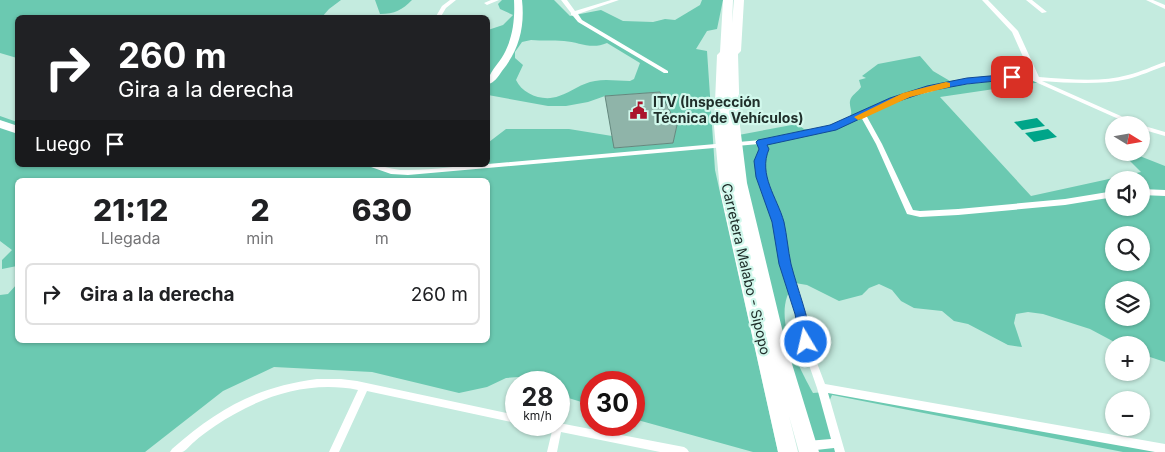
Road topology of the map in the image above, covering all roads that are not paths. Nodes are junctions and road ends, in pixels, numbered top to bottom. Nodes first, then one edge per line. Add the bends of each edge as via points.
1 (453, 0) edge
2 (496, 0) edge
3 (518, 0) edge
4 (564, 0) edge
5 (616, 0) edge
6 (728, 0) edge
7 (739, 0) edge
8 (985, 0) edge
9 (1029, 0) edge
10 (1149, 0) edge
11 (487, 3) dead end
12 (1165, 7) edge
13 (1044, 12) dead end
14 (573, 14) junction
15 (439, 15) edge
16 (729, 53) junction
17 (1165, 64) edge
18 (666, 72) dead end
19 (1028, 77) junction
20 (1036, 78) junction
21 (490, 79) edge
22 (863, 115) junction
23 (1117, 116) edge
24 (0, 124) edge
25 (15, 129) edge
26 (1150, 129) edge
27 (1165, 134) edge
28 (758, 143) junction
29 (490, 166) edge
30 (378, 167) edge
31 (476, 167) edge
32 (1150, 192) edge
33 (1165, 193) edge
34 (1105, 195) edge
35 (364, 388) junction
36 (822, 388) junction
37 (505, 417) edge
38 (570, 429) edge
39 (556, 436) edge
40 (838, 447) edge
41 (808, 449) edge
42 (1165, 449) edge
43 (175, 452) edge
44 (334, 452) edge
45 (552, 452) edge
46 (684, 452) edge
47 (788, 452) edge

1 - 15 street
2 - 11 street
3 - 21 main road via 520,26 515,41 507,59
4 - 14 street
5 - 14 street
6 - 16 highway, Carretera Malabo - Sipopo
7 - 16 highway, Carretera Malabo - Sipopo
8 - 20 street via 1015,31
9 - 13 street
10 - 12 street
14 - 18 street
16 - 41 highway, Carretera Malabo - Sipopo via 740,182 776,342
16 - 47 highway, Carretera Malabo - Sipopo via 721,126 727,191
17 - 20 street via 1118,80
19 - 20 street
19 - 22 street via 967,81 927,89 893,100
19 - 23 street
22 - 28 street via 832,128
22 - 34 street via 910,212 958,212
24 - 25 main road
26 - 27 street
28 - 29 street
28 - 36 street via 764,149 759,161 761,177 778,222 785,264
30 - 31 street via 408,173
32 - 33 street
35 - 37 street
35 - 43 street via 342,383 310,383 265,394 239,404 215,419
35 - 44 street
36 - 40 street
36 - 42 street
38 - 46 street
39 - 45 street
40 - 41 street

